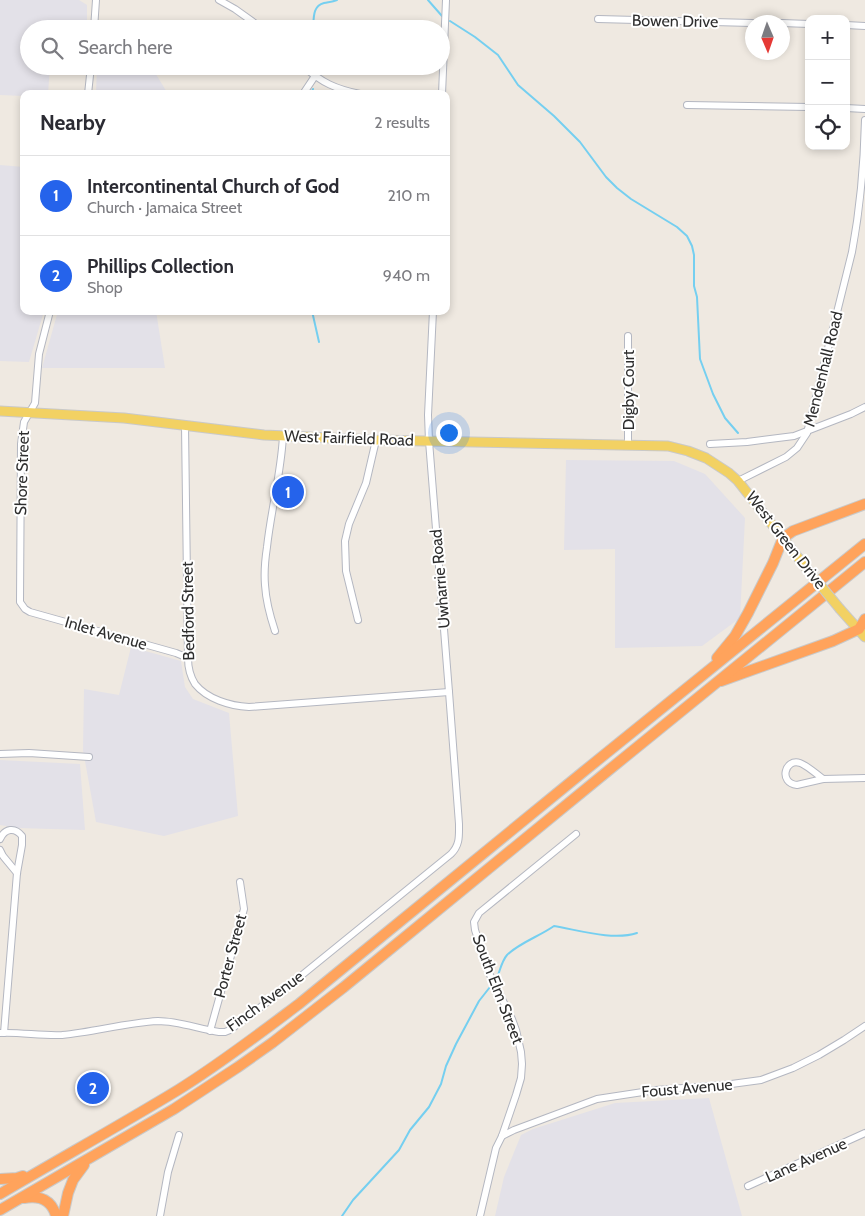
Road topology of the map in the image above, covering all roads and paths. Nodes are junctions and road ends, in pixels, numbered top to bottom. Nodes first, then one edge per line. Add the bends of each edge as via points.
1 (96, 0) edge
2 (219, 0) edge
3 (446, 0) edge
4 (598, 19) dead end
5 (95, 20) edge
6 (250, 20) edge
7 (445, 20) edge
8 (745, 23) edge
9 (790, 24) edge
10 (805, 24) edge
11 (850, 25) edge
12 (865, 26) edge
13 (90, 75) edge
14 (443, 75) edge
15 (314, 76) joint
16 (88, 90) edge
17 (305, 90) edge
18 (346, 90) edge
19 (442, 90) edge
20 (686, 105) dead end
21 (805, 108) edge
22 (850, 108) edge
23 (865, 108) edge
24 (865, 120) edge
25 (864, 156) edge
26 (49, 315) edge
27 (433, 315) edge
28 (628, 336) dead end
29 (865, 407) edge
30 (0, 411) edge
31 (30, 412) junction
32 (185, 425) junction
33 (807, 431) junction
34 (283, 436) junction
35 (376, 440) junction
36 (429, 441) junction
37 (710, 444) dead end
38 (628, 445) junction
39 (698, 455) joint
40 (738, 481) junction
41 (865, 504) edge
42 (783, 538) junction
43 (865, 544) edge
44 (865, 562) edge
45 (24, 608) joint
46 (865, 619) edge
47 (358, 620) dead end
48 (275, 630) dead end
49 (862, 633) edge
50 (188, 658) junction
51 (708, 671) junction
52 (714, 684) junction
53 (449, 692) junction
54 (0, 754) edge
55 (89, 757) dead end
56 (865, 778) edge
57 (823, 779) junction
58 (576, 834) dead end
59 (0, 839) edge
60 (457, 847) joint
61 (0, 850) edge
62 (17, 873) junction
63 (240, 882) dead end
64 (865, 1026) edge
65 (210, 1031) junction
66 (2, 1033) edge
67 (865, 1134) edge
68 (179, 1135) dead end
69 (502, 1136) junction
70 (89, 1159) junction
71 (43, 1169) junction
72 (0, 1179) edge
73 (748, 1186) dead end
74 (0, 1194) edge
75 (18, 1200) junction
76 (0, 1210) edge
77 (56, 1216) edge
78 (63, 1216) edge
79 (160, 1216) edge
80 (480, 1216) edge

1 - 5 street
2 - 6 street
3 - 7 street
4 - 8 street, Bowen Drive
9 - 10 street
11 - 12 street
13 - 16 street
14 - 19 street
15 - 17 street
15 - 18 street
20 - 21 street
22 - 23 street
24 - 25 street, Mendenhall Road
25 - 33 street, Mendenhall Road via 852,252
26 - 31 street, Shore Street
27 - 36 street, Uwharrie Road
28 - 38 street, Digby Court
29 - 33 street
30 - 31 main road, West Fairfield Road
31 - 32 main road, West Fairfield Road
31 - 45 street, Shore Street via 24,422 22,444 19,598
32 - 34 main road, West Fairfield Road
32 - 50 street, Bedford Street
33 - 37 street via 794,436
33 - 40 street, Mendenhall Road via 797,448 786,457
34 - 35 main road, West Fairfield Road
34 - 48 street via 264,565 268,608
35 - 36 main road, West Fairfield Road
35 - 47 street via 366,483 345,541 346,571
36 - 38 main road, West Fairfield Road
36 - 53 street, Uwharrie Road
38 - 39 main road, West Fairfield Road via 668,446
39 - 40 main road, West Green Drive via 715,463
40 - 42 main road, West Green Drive
41 - 42 highway via 793,531
42 - 49 main road, West Green Drive, bridge
42 - 51 highway via 748,613
43 - 51 highway
44 - 52 highway
45 - 50 street, Inlet Avenue
46 - 49 highway
49 - 52 highway
50 - 53 street, Bedford Street via 189,671 196,685 218,700 241,706
51 - 71 highway via 299,1004 178,1090
52 - 70 highway via 311,1014 230,1073
53 - 60 street, Uwharrie Road
54 - 55 street
56 - 57 street
57 - 57 street via 798,762 788,766 785,772 788,782 793,785
58 - 69 street, South Elm Street via 479,913 474,922 490,975 512,1019 521,1052 521,1078
59 - 62 street via 5,831 21,834
60 - 65 street, Finch Avenue via 252,1014 230,1030
61 - 62 street
62 - 66 street
63 - 65 street, Porter Street via 244,909
64 - 69 street, Foust Avenue via 819,1055 761,1080 597,1099
65 - 66 street, Finch Avenue via 160,1021 63,1035
67 - 73 street, Lane Avenue
68 - 79 street
69 - 80 street, South Elm Street via 496,1148
70 - 75 highway
70 - 78 highway via 73,1180
71 - 72 highway via 17,1178
71 - 74 highway
75 - 76 highway
75 - 77 highway via 32,1196 41,1198 49,1202

